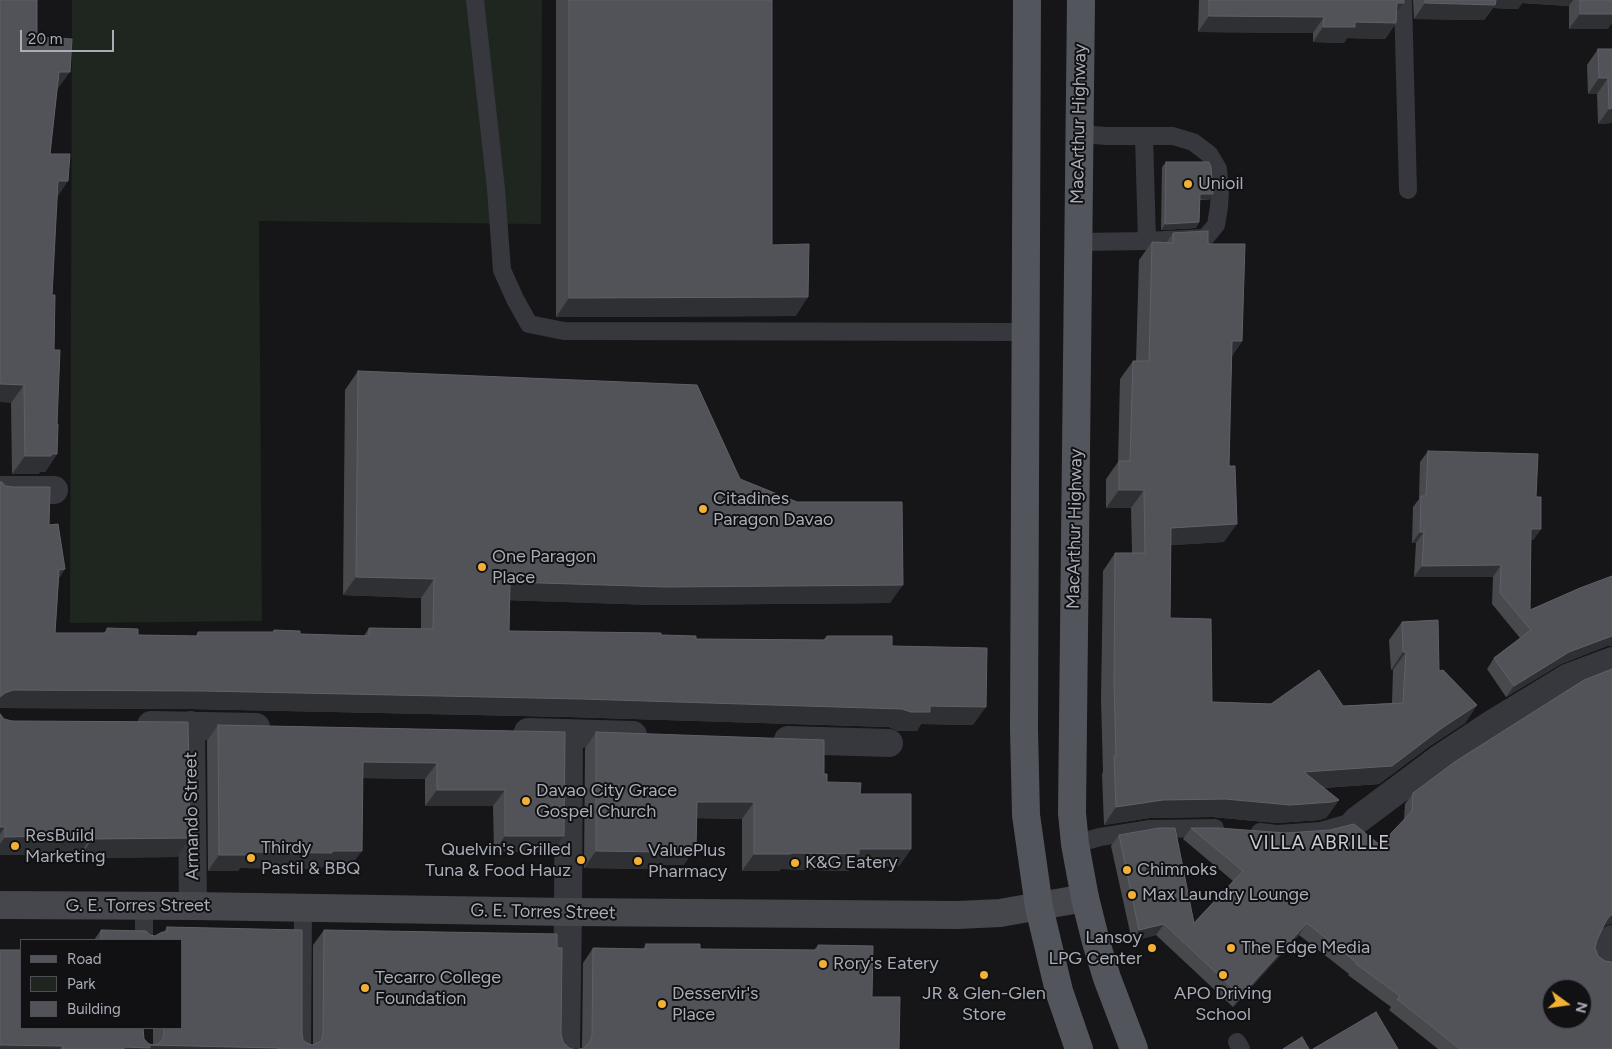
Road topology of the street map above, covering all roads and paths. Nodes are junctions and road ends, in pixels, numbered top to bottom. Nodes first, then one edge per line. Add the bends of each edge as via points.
1 (475, 0) edge
2 (1027, 0) edge
3 (1081, 0) edge
4 (1403, 0) edge
5 (1079, 134) junction
6 (1144, 136) junction
7 (1408, 190) dead end
8 (1147, 241) junction
9 (1078, 242) junction
10 (1026, 332) junction
11 (0, 490) edge
12 (54, 490) dead end
13 (1612, 661) edge
14 (124, 725) edge
15 (191, 726) junction
16 (280, 727) edge
17 (499, 731) edge
18 (569, 733) junction
19 (656, 736) edge
20 (763, 739) edge
21 (889, 743) dead end
22 (1356, 821) joint
23 (1075, 844) junction
24 (1085, 898) junction
25 (0, 905) edge
26 (144, 906) junction
27 (193, 906) junction
28 (1038, 907) junction
29 (303, 908) junction
30 (568, 912) junction
31 (144, 939) edge
32 (302, 1049) edge
33 (566, 1049) edge
34 (1079, 1049) edge
35 (1134, 1049) edge

1 - 10 lane via 502,270 529,324 564,331
2 - 10 main road
3 - 5 main road, MacArthur Highway
4 - 7 lane
5 - 6 lane
5 - 9 main road, MacArthur Highway
6 - 8 lane
6 - 8 lane via 1173,136 1193,142 1209,154 1218,168 1220,190 1216,225 1205,238
8 - 9 lane
9 - 23 main road, MacArthur Highway via 1072,741
10 - 28 main road via 1024,729 1026,815
11 - 12 street
13 - 22 street via 1569,677 1492,724
14 - 15 street
15 - 16 street
15 - 27 street, Armando Street
17 - 18 street
18 - 19 street
18 - 30 street
20 - 21 street
22 - 23 lane via 1320,831 1277,834 1212,828 1150,830
23 - 24 main road, MacArthur Highway
24 - 28 main road, G. E. Torres Street
24 - 35 main road, MacArthur Highway via 1106,978
25 - 26 main road, G. E. Torres Street
26 - 27 main road, G. E. Torres Street
26 - 31 lane
27 - 29 main road, G. E. Torres Street
28 - 30 main road, G. E. Torres Street via 958,915
28 - 34 main road via 1059,991
29 - 30 main road, G. E. Torres Street
29 - 32 lane
30 - 33 street

